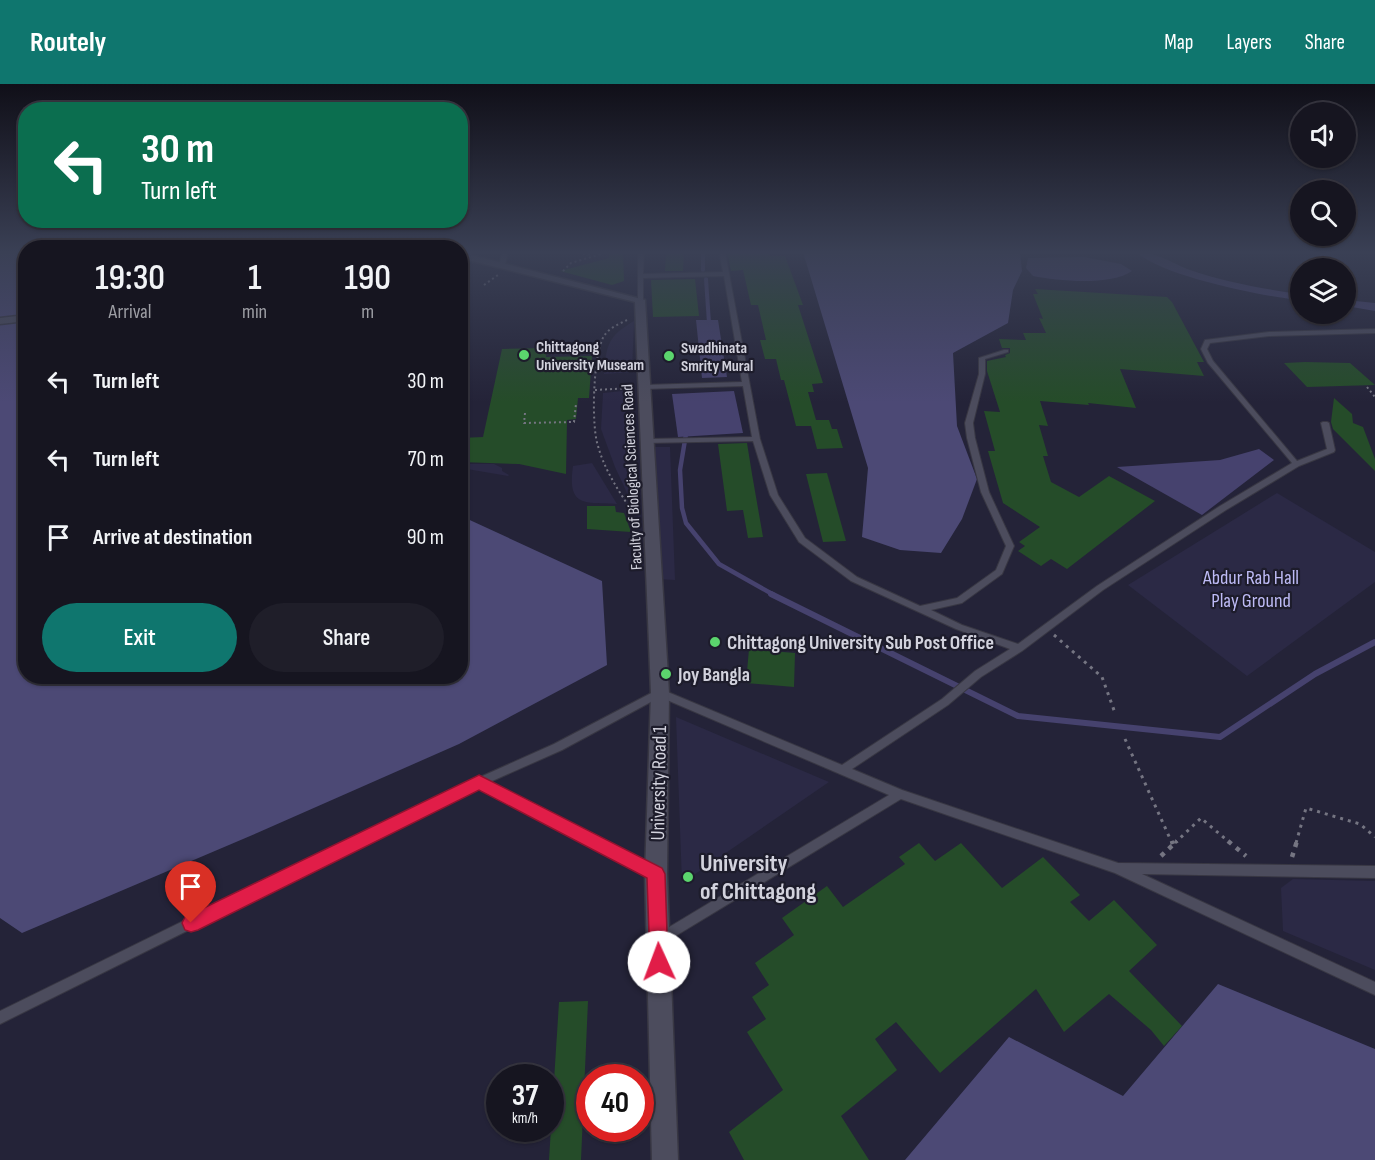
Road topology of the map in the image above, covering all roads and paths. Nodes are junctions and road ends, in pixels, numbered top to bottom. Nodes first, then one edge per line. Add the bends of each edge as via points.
1 (626, 302) edge
2 (640, 302) edge
3 (731, 302) edge
4 (640, 307) junction
5 (18, 319) edge
6 (0, 321) edge
7 (1375, 331) edge
8 (1006, 351) dead end
9 (746, 384) junction
10 (644, 387) junction
11 (1367, 387) dead end
12 (595, 390) junction
13 (1375, 397) edge
14 (576, 405) dead end
15 (525, 413) dead end
16 (1325, 423) dead end
17 (756, 439) junction
18 (647, 441) junction
19 (1296, 464) junction
20 (636, 518) dead end
21 (920, 609) junction
22 (1046, 628) junction
23 (1019, 648) junction
24 (660, 693) junction
25 (1115, 713) dead end
26 (1125, 739) dead end
27 (844, 769) junction
28 (479, 782) junction
29 (900, 794) junction
30 (1375, 837) edge
31 (1173, 844) junction
32 (1149, 867) junction
33 (1117, 868) junction
34 (1263, 870) junction
35 (1288, 870) junction
36 (1375, 872) edge
37 (656, 874) junction
38 (658, 940) junction
39 (1375, 989) edge
40 (0, 1018) edge
41 (665, 1160) edge

1 - 4 street
2 - 4 lane
3 - 9 lane
4 - 10 street, Faculty of Biological Sciences Road
4 - 12 path via 605,335 599,348
5 - 6 street
7 - 19 lane via 1207,340 1204,349 1210,362
8 - 21 lane via 982,358 969,423 985,492 1010,546 999,572 959,601
9 - 10 lane
9 - 17 lane
10 - 12 path
10 - 18 street, Faculty of Biological Sciences Road
11 - 13 path
12 - 20 path via 595,436 604,461
14 - 15 path via 574,422 524,423
16 - 19 lane via 1331,450
17 - 18 lane
17 - 21 lane via 774,495 802,540 854,579
18 - 24 street, Faculty of Biological Sciences Road
19 - 22 lane via 1100,588
21 - 23 lane
22 - 23 lane
22 - 25 path via 1102,677
23 - 27 lane
24 - 27 lane
24 - 28 lane via 558,747
24 - 37 street, University Road 1
26 - 31 path
27 - 29 lane
28 - 37 lane
28 - 40 lane
29 - 33 lane
29 - 38 lane
30 - 35 path via 1360,824 1306,808
31 - 32 path
31 - 34 path via 1201,819
32 - 33 lane
32 - 34 lane
33 - 39 lane
34 - 35 lane
35 - 36 lane
37 - 38 street, University Road 1
38 - 41 street, University Road 1

